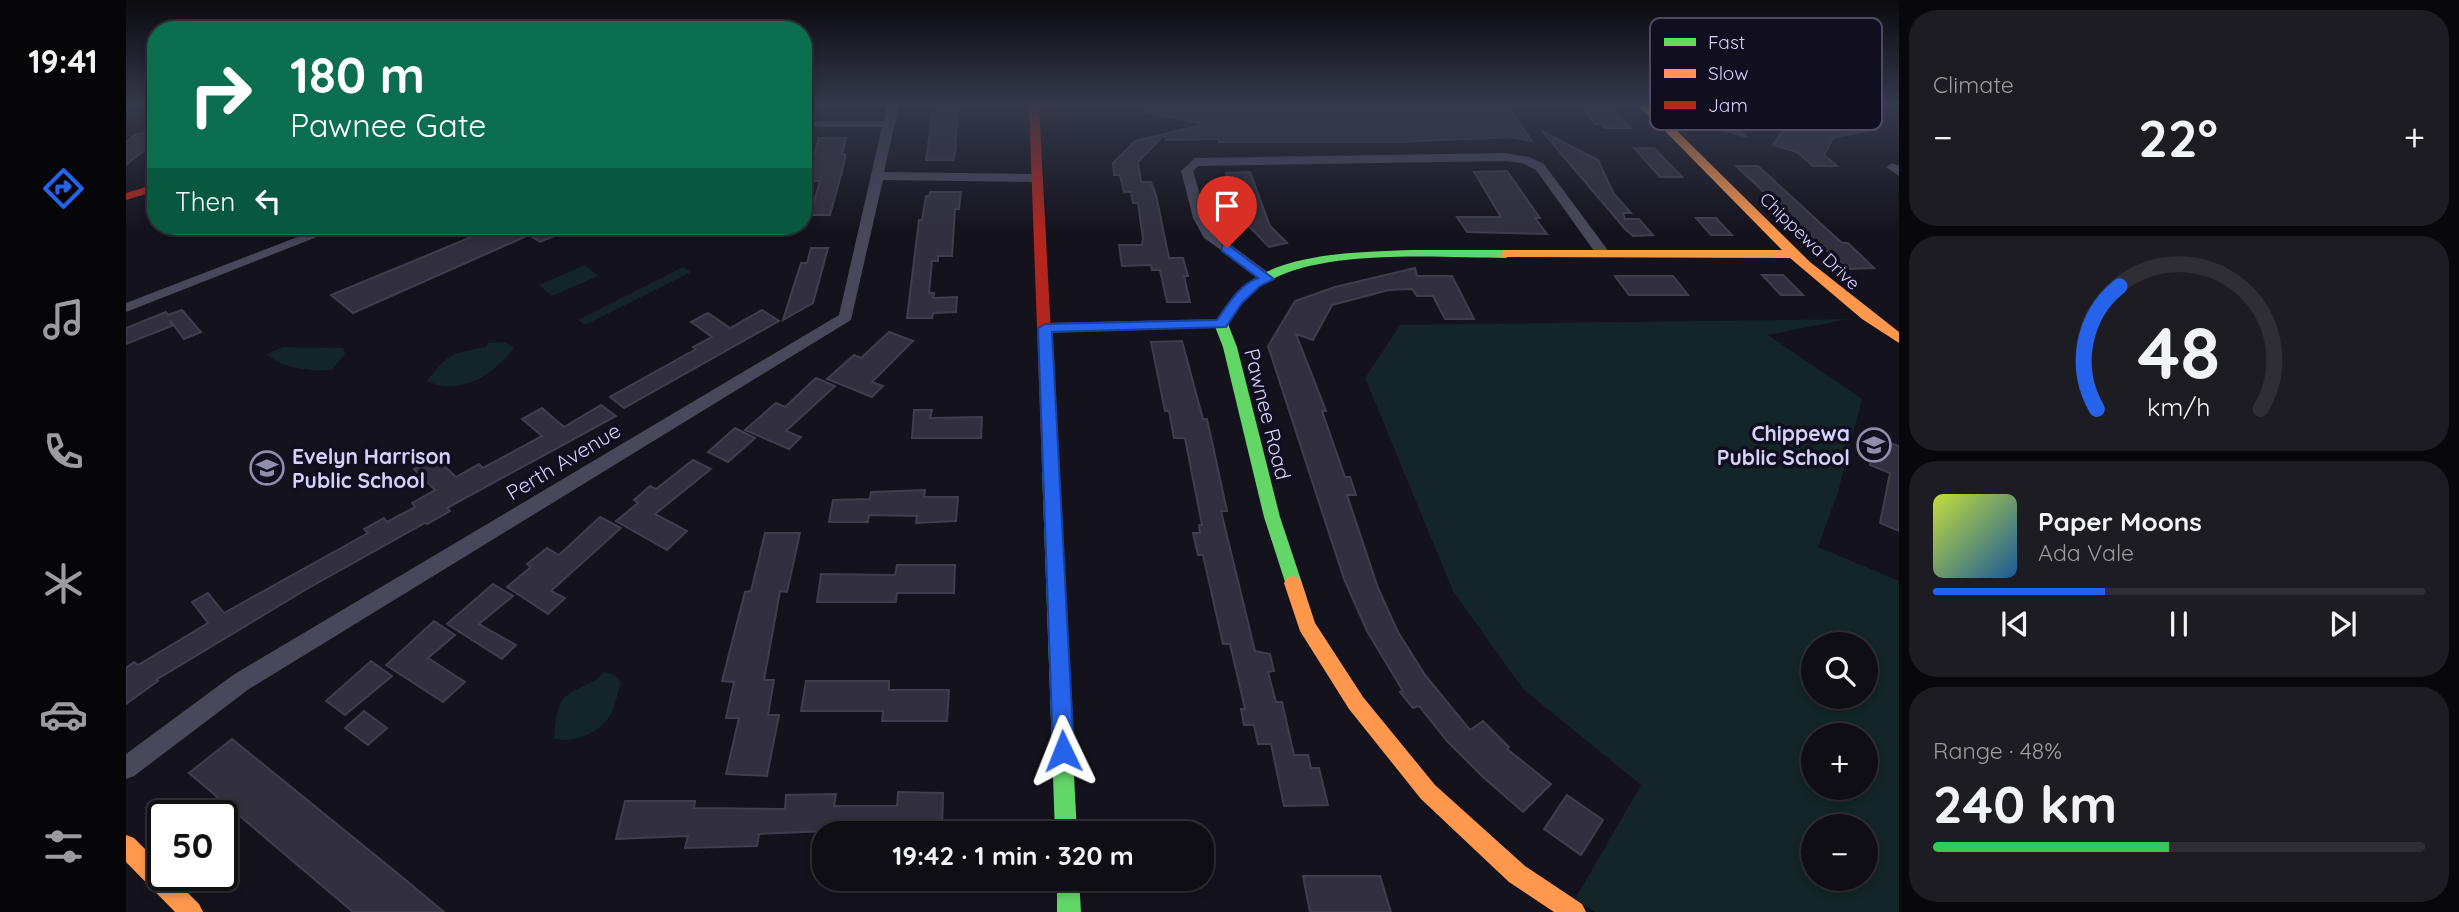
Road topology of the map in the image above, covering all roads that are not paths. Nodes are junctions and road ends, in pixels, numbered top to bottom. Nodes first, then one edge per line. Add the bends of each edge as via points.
1 (883, 148) edge
2 (1036, 148) edge
3 (1687, 148) edge
4 (876, 176) junction
5 (1037, 178) junction
6 (147, 190) edge
7 (126, 197) edge
8 (301, 235) edge
9 (1602, 252) junction
10 (1793, 254) junction
11 (1268, 279) junction
12 (126, 308) edge
13 (1222, 324) junction
14 (1045, 328) junction
15 (1899, 339) edge
16 (126, 768) edge
17 (1066, 821) edge
18 (126, 846) edge
19 (1068, 891) edge
20 (191, 912) edge
21 (1069, 912) edge
22 (1574, 912) edge

1 - 4 street, Perth Avenue
2 - 5 street
3 - 10 street, Chippewa Drive
4 - 5 street
4 - 16 street, Perth Avenue via 846,317 241,682
5 - 14 street
6 - 7 street
8 - 12 street
9 - 10 street
9 - 11 street via 1354,256 1320,261
9 - 11 street via 1540,167 1525,160 1195,162 1187,172 1209,235
10 - 15 street, Chippewa Drive via 1865,318
11 - 13 street via 1255,283
13 - 14 street
13 - 22 street, Pawnee Road via 1272,517 1307,626 1356,703 1428,792 1517,874
14 - 17 street
18 - 20 street
19 - 21 street

